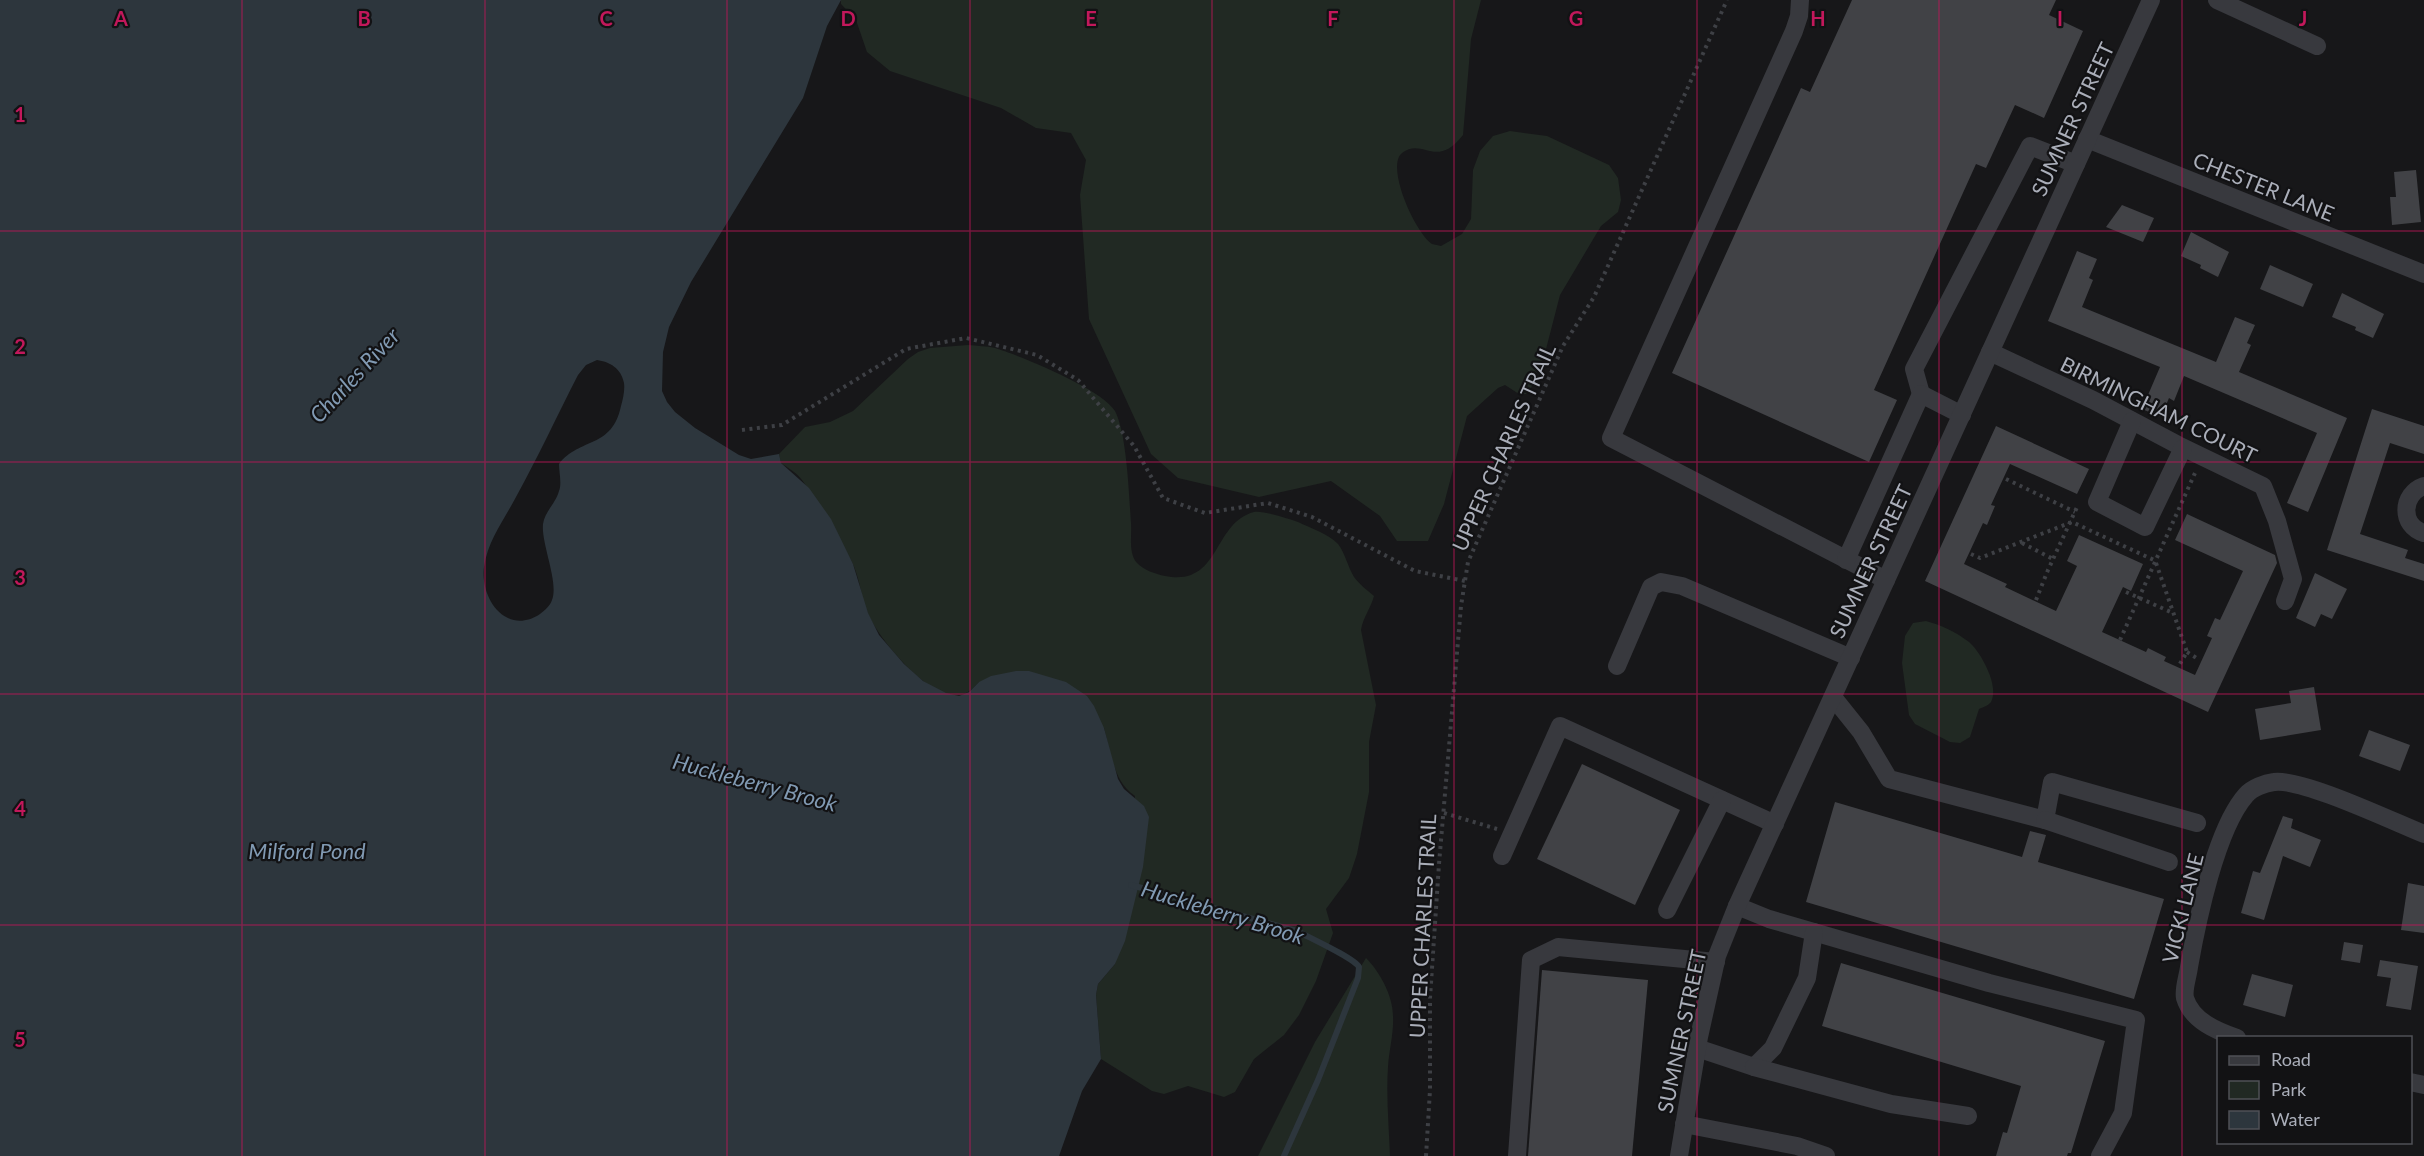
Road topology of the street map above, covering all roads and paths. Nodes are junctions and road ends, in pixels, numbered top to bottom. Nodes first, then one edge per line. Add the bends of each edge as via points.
1 (1727, 0) edge
2 (1800, 0) edge
3 (2151, 0) edge
4 (2217, 0) edge
5 (2318, 46) dead end
6 (2087, 140) junction
7 (2076, 165) junction
8 (2424, 274) edge
9 (1990, 352) junction
10 (1921, 394) junction
11 (1962, 415) junction
12 (2132, 421) junction
13 (742, 430) dead end
14 (2183, 448) junction
15 (2196, 470) dead end
16 (2006, 479) dead end
17 (2424, 486) edge
18 (2075, 512) dead end
19 (2072, 522) junction
20 (2424, 533) edge
21 (2021, 543) junction
22 (1971, 554) dead end
23 (2053, 559) junction
24 (1846, 560) junction
25 (2156, 560) junction
26 (1886, 580) junction
27 (1465, 581) junction
28 (2126, 592) dead end
29 (2140, 598) junction
30 (2036, 600) dead end
31 (2285, 601) dead end
32 (2174, 613) junction
33 (2120, 640) dead end
34 (2187, 652) junction
35 (1851, 658) junction
36 (2198, 659) dead end
37 (1617, 666) dead end
38 (2178, 667) dead end
39 (1833, 697) junction
40 (1722, 800) junction
41 (1444, 813) junction
42 (2045, 820) junction
43 (2197, 823) dead end
44 (1774, 824) junction
45 (1512, 834) junction
46 (2424, 834) edge
47 (1502, 856) dead end
48 (2169, 862) dead end
49 (1737, 906) junction
50 (1667, 910) dead end
51 (1814, 932) junction
52 (1716, 962) junction
53 (2231, 1036) edge
54 (1697, 1048) junction
55 (1754, 1066) junction
56 (1968, 1116) dead end
57 (1684, 1124) junction
58 (1426, 1156) edge
59 (1517, 1156) edge
60 (1680, 1156) edge
61 (1826, 1156) edge
62 (2100, 1156) edge

1 - 27 path, UPPER CHARLES TRAIL via 1594,297 1563,346 1468,562
2 - 24 street via 1794,31 1611,438
3 - 6 street, SUMNER STREET
4 - 5 street
6 - 7 street, SUMNER STREET
6 - 8 street, CHESTER LANE
7 - 9 street, SUMNER STREET
7 - 10 street via 2030,146 1914,369
9 - 11 street, SUMNER STREET
9 - 12 street, BIRMINGHAM COURT
10 - 11 street
10 - 24 street
11 - 26 street, SUMNER STREET
12 - 14 street, BIRMINGHAM COURT
12 - 14 street via 2097,502 2145,527
13 - 27 path via 782,425 906,349 966,338 1037,355 1078,380 1134,446 1163,498 1205,513 1268,503 1312,517 1414,571
14 - 31 street, BIRMINGHAM COURT via 2263,486 2293,579
15 - 25 path
16 - 18 path
17 - 20 street via 2415,489 2406,502 2407,518 2416,531
19 - 21 path
19 - 23 path
19 - 25 path
21 - 22 path via 1980,558
21 - 23 path
23 - 30 path
24 - 26 street
25 - 29 path
25 - 32 path
26 - 35 street, SUMNER STREET
27 - 41 path, UPPER CHARLES TRAIL
28 - 29 path
29 - 32 path
29 - 33 path
32 - 34 path
34 - 36 path
34 - 38 path
35 - 37 street via 1682,586 1661,582 1651,588
35 - 39 street, SUMNER STREET
39 - 42 street via 1862,732 1889,779
39 - 44 street, SUMNER STREET
40 - 44 street
40 - 45 street via 1560,726
40 - 50 street
41 - 45 path
41 - 58 path, UPPER CHARLES TRAIL via 1430,998
42 - 43 street via 2052,782
42 - 48 street
44 - 49 street, SUMNER STREET
45 - 47 street
46 - 53 street, VICKI LANE via 2306,787 2275,782 2247,794 2226,827 2198,918 2184,995 2191,1011 2202,1021
49 - 51 street
49 - 52 street, SUMNER STREET
51 - 55 street via 1807,978 1773,1048
51 - 62 street via 1989,983 2136,1020 2123,1113
52 - 54 street, SUMNER STREET
52 - 59 street via 1558,947 1531,960
54 - 55 street
54 - 57 street, SUMNER STREET
55 - 56 street via 1891,1104
57 - 60 street, SUMNER STREET
57 - 61 street via 1797,1146

